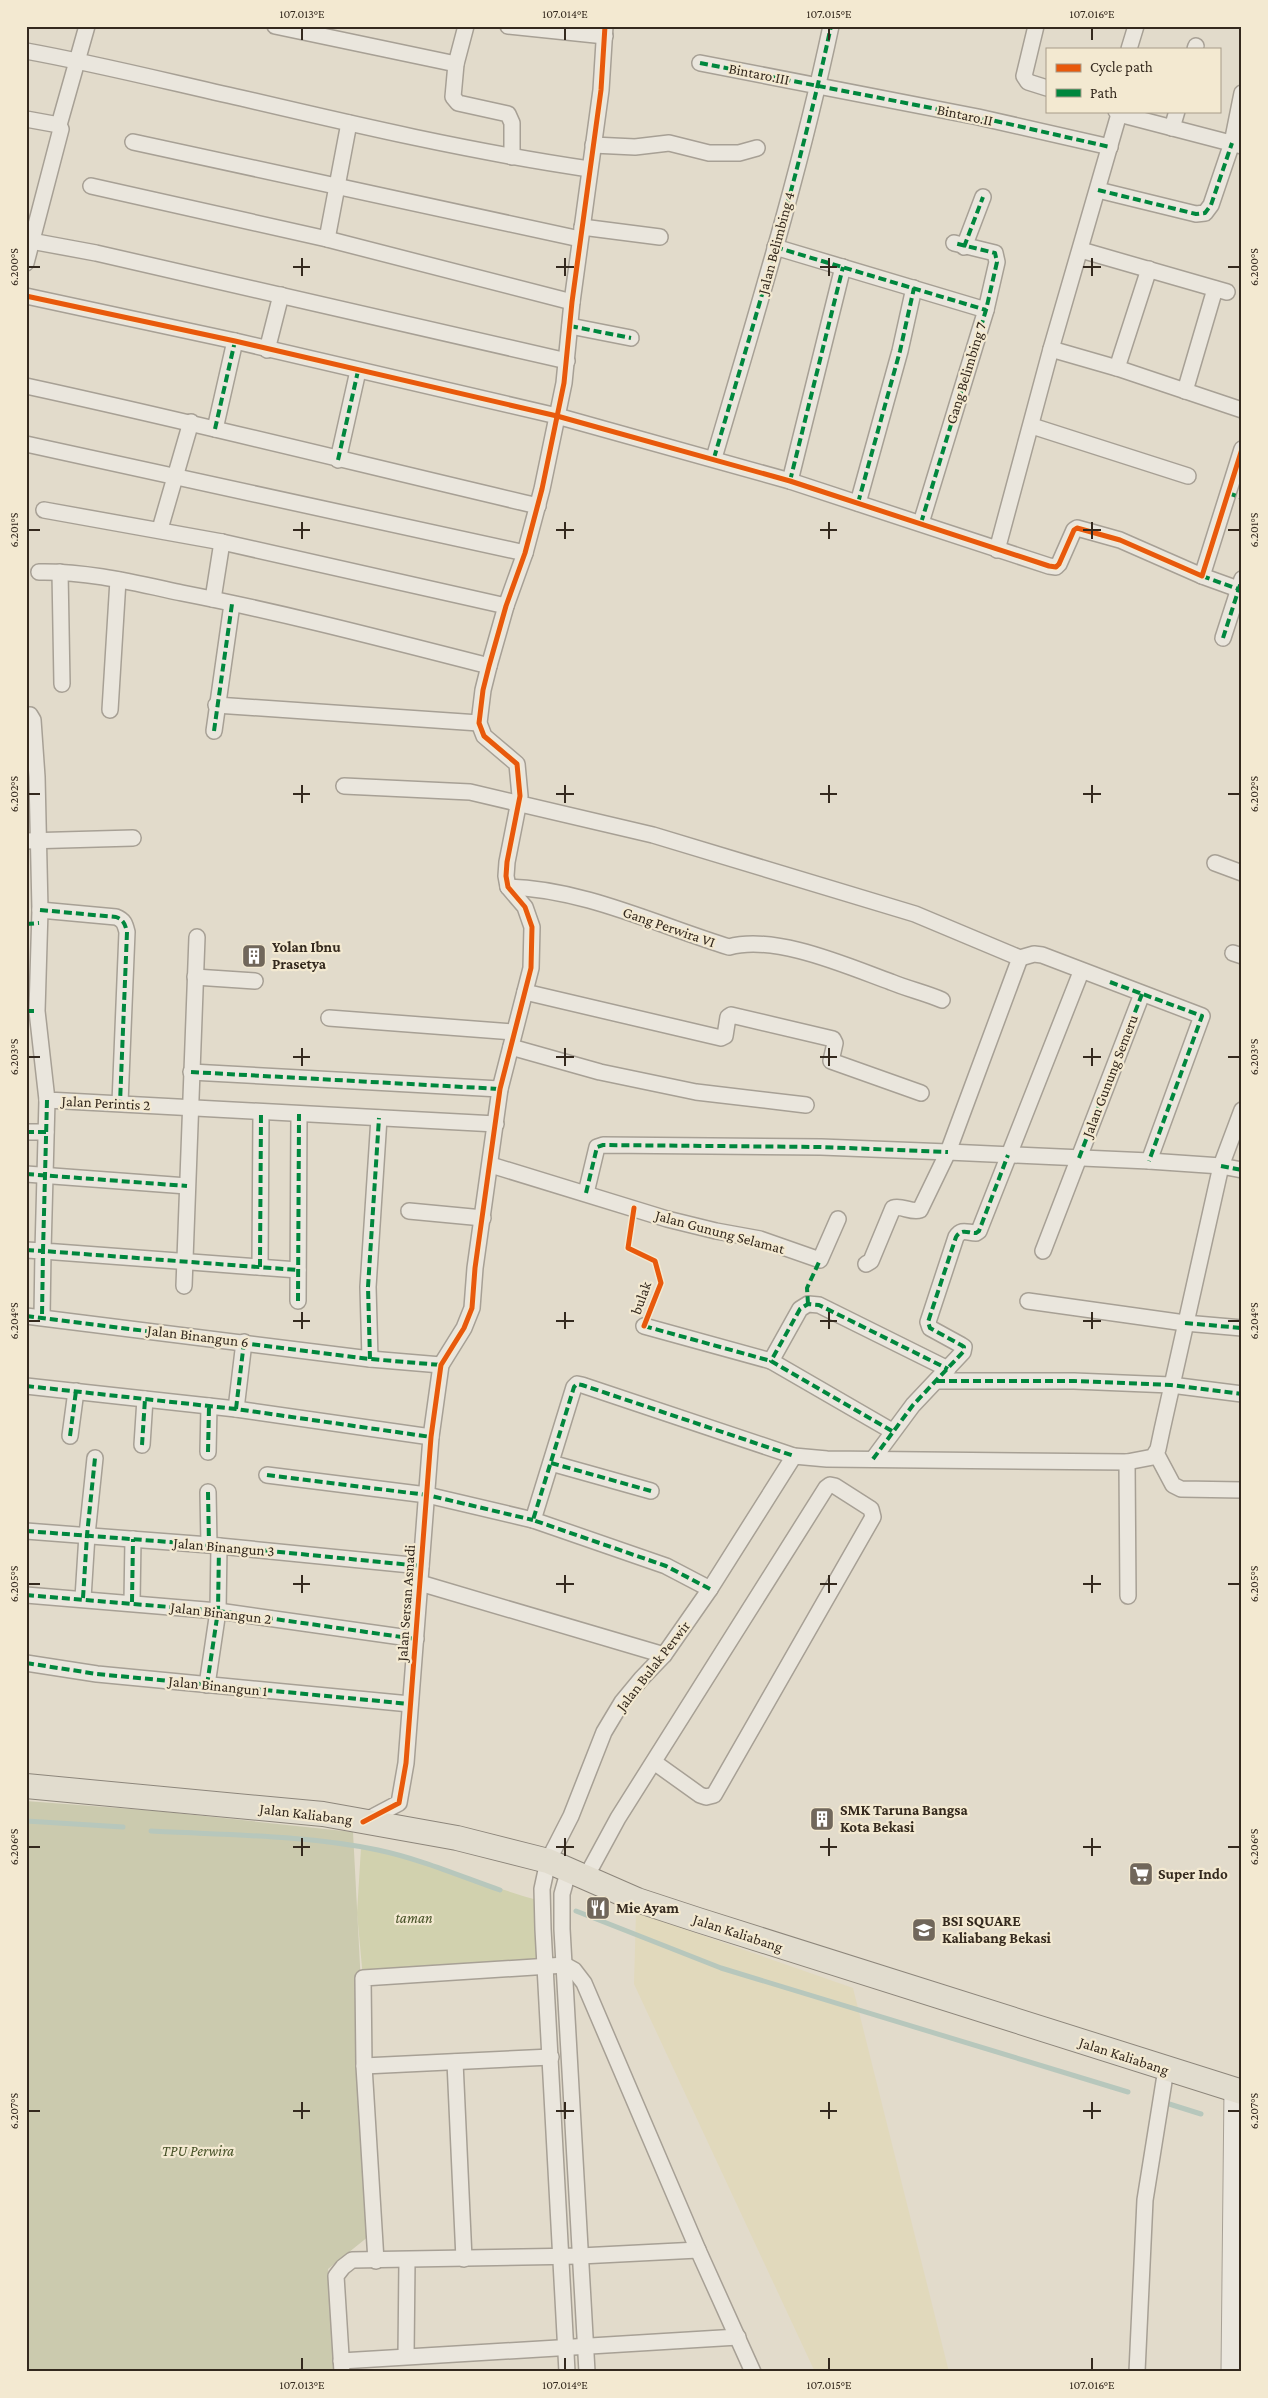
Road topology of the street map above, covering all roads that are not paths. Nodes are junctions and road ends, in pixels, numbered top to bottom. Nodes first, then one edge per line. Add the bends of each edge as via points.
1 (87, 26) edge
2 (275, 26) edge
3 (466, 26) edge
4 (508, 26) edge
5 (831, 26) edge
6 (1036, 26) edge
7 (1136, 26) edge
8 (605, 31) edge
9 (1130, 48) edge
10 (26, 52) edge
11 (78, 60) junction
12 (700, 63) dead end
13 (456, 64) junction
14 (819, 85) junction
15 (1046, 88) edge
16 (1242, 93) edge
17 (1177, 112) edge
18 (1118, 113) edge
19 (26, 119) edge
20 (349, 123) junction
21 (59, 125) junction
22 (1172, 128) junction
23 (133, 142) dead end
24 (1237, 144) edge
25 (593, 145) junction
26 (1110, 147) junction
27 (757, 148) dead end
28 (512, 157) junction
29 (589, 170) junction
30 (91, 186) dead end
31 (336, 186) junction
32 (1098, 190) junction
33 (983, 197) dead end
34 (581, 233) junction
35 (660, 237) dead end
36 (327, 240) junction
37 (31, 241) junction
38 (775, 247) junction
39 (1081, 250) junction
40 (26, 262) edge
41 (843, 267) junction
42 (1149, 269) junction
43 (914, 288) junction
44 (281, 295) junction
45 (26, 296) edge
46 (572, 302) junction
47 (986, 310) junction
48 (570, 326) junction
49 (631, 338) dead end
50 (235, 341) junction
51 (1051, 349) junction
52 (267, 350) junction
53 (567, 361) junction
54 (1117, 368) junction
55 (358, 371) junction
56 (26, 386) edge
57 (1185, 391) junction
58 (1242, 410) edge
59 (557, 416) junction
60 (191, 422) junction
61 (1032, 426) junction
62 (215, 429) junction
63 (26, 444) edge
64 (1242, 449) edge
65 (714, 458) junction
66 (338, 460) junction
67 (174, 476) junction
68 (1188, 476) dead end
69 (790, 481) junction
70 (1235, 496) edge
71 (858, 503) junction
72 (538, 506) junction
73 (44, 510) dead end
74 (921, 523) junction
75 (160, 529) junction
76 (222, 542) junction
77 (997, 550) junction
78 (525, 553) junction
79 (39, 572) dead end
80 (60, 572) junction
81 (1202, 576) junction
82 (118, 580) junction
83 (1240, 584) edge
84 (213, 599) junction
85 (232, 604) junction
86 (506, 606) junction
87 (1223, 638) dead end
88 (489, 666) junction
89 (62, 684) dead end
90 (216, 705) junction
91 (110, 710) dead end
92 (26, 715) edge
93 (479, 723) junction
94 (214, 731) dead end
95 (32, 777) edge
96 (344, 786) dead end
97 (519, 802) junction
98 (133, 838) dead end
99 (32, 841) edge
100 (1215, 863) dead end
101 (1242, 873) edge
102 (508, 886) junction
103 (35, 919) edge
104 (198, 937) dead end
105 (1020, 958) junction
106 (1081, 972) junction
107 (194, 977) junction
108 (255, 981) dead end
109 (524, 992) junction
110 (1142, 994) junction
111 (942, 1000) dead end
112 (32, 1011) edge
113 (329, 1018) dead end
114 (513, 1040) junction
115 (191, 1072) junction
116 (500, 1089) junction
117 (921, 1093) dead end
118 (47, 1100) junction
119 (120, 1103) junction
120 (806, 1105) dead end
121 (190, 1108) junction
122 (1242, 1110) edge
123 (261, 1112) junction
124 (299, 1114) junction
125 (379, 1118) junction
126 (496, 1124) junction
127 (26, 1132) edge
128 (46, 1132) junction
129 (948, 1152) junction
130 (1008, 1155) junction
131 (1079, 1158) junction
132 (1149, 1162) junction
133 (491, 1165) junction
134 (1221, 1166) junction
135 (1242, 1170) edge
136 (26, 1174) edge
137 (45, 1176) junction
138 (187, 1186) junction
139 (586, 1193) junction
140 (409, 1211) dead end
141 (483, 1218) junction
142 (838, 1219) dead end
143 (26, 1250) edge
144 (43, 1251) junction
145 (1043, 1251) dead end
146 (185, 1261) junction
147 (866, 1264) dead end
148 (260, 1267) junction
149 (298, 1270) junction
150 (184, 1286) dead end
151 (298, 1301) dead end
152 (1028, 1301) dead end
153 (26, 1316) edge
154 (42, 1317) junction
155 (1186, 1323) junction
156 (644, 1326) dead end
157 (1242, 1328) edge
158 (244, 1342) junction
159 (370, 1359) junction
160 (771, 1361) junction
161 (441, 1365) junction
162 (948, 1370) junction
163 (937, 1380) junction
164 (1171, 1385) junction
165 (26, 1386) edge
166 (76, 1391) junction
167 (1242, 1394) edge
168 (145, 1399) junction
169 (208, 1406) junction
170 (236, 1409) junction
171 (892, 1431) junction
172 (70, 1436) dead end
173 (431, 1437) junction
174 (142, 1445) dead end
175 (208, 1452) dead end
176 (1156, 1453) junction
177 (794, 1456) junction
178 (96, 1458) dead end
179 (873, 1459) junction
180 (1127, 1462) junction
181 (551, 1463) junction
182 (267, 1474) dead end
183 (1242, 1490) edge
184 (651, 1491) dead end
185 (208, 1492) dead end
186 (427, 1495) junction
187 (534, 1520) junction
188 (26, 1531) edge
189 (87, 1535) junction
190 (133, 1539) junction
191 (214, 1546) junction
192 (421, 1566) junction
193 (420, 1583) junction
194 (710, 1589) junction
195 (26, 1595) edge
196 (1128, 1596) dead end
197 (83, 1598) junction
198 (132, 1602) junction
199 (218, 1611) junction
200 (416, 1639) junction
201 (664, 1656) junction
202 (26, 1663) edge
203 (207, 1685) junction
204 (410, 1704) junction
205 (654, 1762) junction
206 (26, 1786) edge
207 (364, 1822) junction
208 (568, 1869) junction
209 (564, 1965) junction
210 (546, 1966) junction
211 (551, 2056) junction
212 (455, 2062) junction
213 (364, 2066) junction
214 (1164, 2076) junction
215 (1238, 2091) edge
216 (698, 2250) junction
217 (561, 2256) junction
218 (580, 2256) junction
219 (464, 2258) junction
220 (376, 2261) junction
221 (407, 2261) junction
222 (738, 2337) junction
223 (585, 2345) junction
224 (566, 2346) junction
225 (406, 2356) junction
226 (342, 2366) edge
227 (567, 2372) edge
228 (587, 2372) edge
229 (753, 2372) edge
230 (1136, 2372) edge
231 (1230, 2372) edge

1 - 11 street
2 - 13 street
3 - 13 street
4 - 8 street
5 - 14 street, Jalan Belimbing 4
6 - 15 street via 1024,76 1028,82
7 - 9 street
8 - 25 street
10 - 11 street
11 - 20 street
11 - 21 street
12 - 14 street, Bintaro.III
13 - 28 street via 452,86 455,101 508,114 512,123
14 - 26 street, Bintaro.II
14 - 38 street, Jalan Belimbing 4
16 - 24 street
17 - 22 street
18 - 22 street
18 - 26 street
19 - 21 street
20 - 28 street
20 - 31 street
21 - 37 street via 62,129
22 - 24 street
23 - 31 street
24 - 32 street via 1205,213 1196,214
25 - 27 street via 669,143 709,153 739,153
25 - 29 street
26 - 32 street
28 - 29 street
29 - 34 street
30 - 36 street
31 - 34 street
31 - 36 street
32 - 39 street
33 - 47 street, Gang Belimbing 7 via 959,245 995,253 997,257
34 - 35 street
34 - 46 street
36 - 46 street
37 - 40 street
37 - 44 street
38 - 41 street
38 - 65 street, Jalan Belimbing 4
39 - 42 street
39 - 51 street
41 - 43 street
41 - 69 street
42 - 54 street
42 - 57 street via 1221,291
43 - 47 street
43 - 71 street
44 - 52 street
44 - 53 street
45 - 50 street
46 - 48 street
47 - 74 street, Gang Belimbing 7
48 - 49 street
48 - 53 street
50 - 52 street
50 - 62 street
51 - 54 street
51 - 61 street
52 - 55 street
53 - 59 street
54 - 57 street
55 - 59 street
55 - 66 street
56 - 60 street
57 - 58 street
59 - 65 street
59 - 72 street via 552,452
60 - 62 street
60 - 67 street
61 - 68 street
61 - 77 street
62 - 66 street
63 - 67 street
64 - 70 street
65 - 69 street
66 - 72 street
67 - 75 street
67 - 78 street
69 - 71 street
70 - 81 street
71 - 74 street
72 - 78 street
73 - 75 street
74 - 77 street
75 - 76 street
76 - 84 street
76 - 86 street
77 - 81 street via 1056,567 1077,528 1120,540
78 - 86 street
79 - 80 street
80 - 82 street
80 - 89 street
81 - 83 street
82 - 84 street
82 - 91 street
83 - 87 street
84 - 85 street
85 - 88 street
85 - 90 street
86 - 88 street
88 - 93 street
90 - 93 street
90 - 94 street
92 - 95 street, Jalan Perintis 2 via 33,720
93 - 97 street via 484,736 517,764
95 - 99 street, Jalan Perintis 2
96 - 97 street via 470,792
97 - 102 street via 507,862
97 - 105 street via 653,835 825,886 914,914
98 - 99 street
99 - 103 street, Jalan Perintis 2
100 - 101 street
102 - 109 street via 524,907 532,926 531,968
102 - 111 street, Gang Perwira VI via 547,891 604,905 729,947 741,943 769,944 842,964
103 - 112 street, Jalan Perintis 2
103 - 119 street via 116,917 125,924
104 - 107 street
105 - 106 street via 1042,955
105 - 129 street
106 - 110 street
106 - 130 street
107 - 108 street
107 - 115 street
109 - 114 street
109 - 117 street via 721,1038 725,1036 731,1015 833,1039 836,1043 831,1061
110 - 131 street, Jalan Gunung Semeru
110 - 132 street via 1202,1016
112 - 118 street, Jalan Perintis 2
113 - 114 street
114 - 116 street
114 - 120 street via 600,1072 696,1092
115 - 116 street
115 - 121 street
116 - 126 street
118 - 119 street, Jalan Perintis 2
118 - 128 street
119 - 121 street, Jalan Perintis 2
121 - 123 street, Jalan Perintis 2
121 - 138 street
122 - 134 street
123 - 124 street, Jalan Perintis 2
123 - 148 street
124 - 125 street, Jalan Perintis 2
124 - 149 street
125 - 126 street, Jalan Perintis 2
125 - 159 street via 368,1286
126 - 133 street
127 - 128 street
128 - 137 street
129 - 130 street
129 - 139 street via 602,1145 597,1147
129 - 147 street via 920,1210 894,1208 871,1261
130 - 131 street
130 - 162 street via 979,1231 965,1230 956,1237 928,1322 930,1328 964,1347
131 - 132 street
131 - 145 street, Jalan Gunung Semeru
132 - 134 street
133 - 139 street, Jalan Gunung Selamat
133 - 141 street
134 - 135 street
134 - 155 street
136 - 137 street
137 - 138 street
137 - 144 street
138 - 146 street
139 - 142 street, Jalan Gunung Selamat via 716,1232 760,1239 820,1260
140 - 141 street
141 - 161 street via 472,1308 464,1328
143 - 144 street
144 - 146 street
144 - 154 street
146 - 148 street
146 - 150 street
148 - 149 street
149 - 151 street
152 - 155 street
153 - 154 street, Jalan Binangun 6
154 - 158 street, Jalan Binangun 6
155 - 157 street
155 - 164 street
156 - 160 street
158 - 159 street, Jalan Binangun 6
158 - 170 street
159 - 161 street, Jalan Binangun 6
160 - 162 street via 800,1309 808,1304 819,1306
160 - 171 street
161 - 173 street, Jalan Sersan Asnadi
162 - 163 street
163 - 164 street
163 - 171 street
164 - 167 street
164 - 176 street
165 - 166 street
166 - 168 street
166 - 172 street
168 - 169 street
168 - 174 street
169 - 170 street
169 - 175 street
170 - 173 street
171 - 179 street
173 - 186 street, Jalan Sersan Asnadi
176 - 180 street via 1153,1457
176 - 183 street via 1173,1485 1181,1489
177 - 179 street
177 - 181 street via 578,1384 574,1387
177 - 194 street, Jalan Bulak Perwir
178 - 189 street
179 - 180 street
180 - 196 street
181 - 184 street
181 - 187 street
182 - 186 street
185 - 191 street
186 - 187 street
186 - 192 street, Jalan Sersan Asnadi
187 - 194 street via 666,1566
188 - 189 street, Jalan Binangun 3
189 - 190 street, Jalan Binangun 3
189 - 197 street
190 - 191 street, Jalan Binangun 3
190 - 198 street
191 - 192 street, Jalan Binangun 3
191 - 199 street
192 - 193 street, Jalan Sersan Asnadi
193 - 200 street, Jalan Sersan Asnadi
193 - 201 street
194 - 201 street, Jalan Bulak Perwir
195 - 197 street, Jalan Binangun 2
197 - 198 street, Jalan Binangun 2
198 - 199 street, Jalan Binangun 2
199 - 200 street, Jalan Binangun 2
199 - 203 street
200 - 204 street, Jalan Sersan Asnadi
201 - 208 street, Jalan Bulak Perwir via 622,1702 604,1732 571,1816
202 - 203 street, Jalan Binangun 1
203 - 204 street, Jalan Binangun 1
204 - 207 street, Jalan Sersan Asnadi via 406,1763 398,1804
205 - 205 street via 826,1488 835,1486 871,1509 873,1517 714,1795 700,1795
205 - 208 street via 608,1834
206 - 207 main road, Jalan Kaliabang via 323,1814
207 - 208 main road, Jalan Kaliabang via 456,1838
208 - 209 street via 562,1894
208 - 210 street via 542,1889
208 - 214 main road, Jalan Kaliabang via 637,1900
209 - 210 street
209 - 216 street via 574,1970 584,1983
209 - 218 street
210 - 211 street
210 - 213 street via 363,1978
211 - 212 street
211 - 217 street
212 - 213 street
212 - 219 street
213 - 220 street
214 - 215 main road, Jalan Kaliabang
214 - 230 street via 1145,2200
215 - 231 street via 1234,2125
216 - 218 street
216 - 222 street
217 - 218 street
217 - 219 street
217 - 224 street
218 - 223 street
219 - 221 street
220 - 221 street
220 - 226 street via 352,2260 336,2276
221 - 225 street
222 - 223 street
222 - 229 street
223 - 224 street
223 - 228 street
224 - 225 street
224 - 227 street
225 - 226 street

